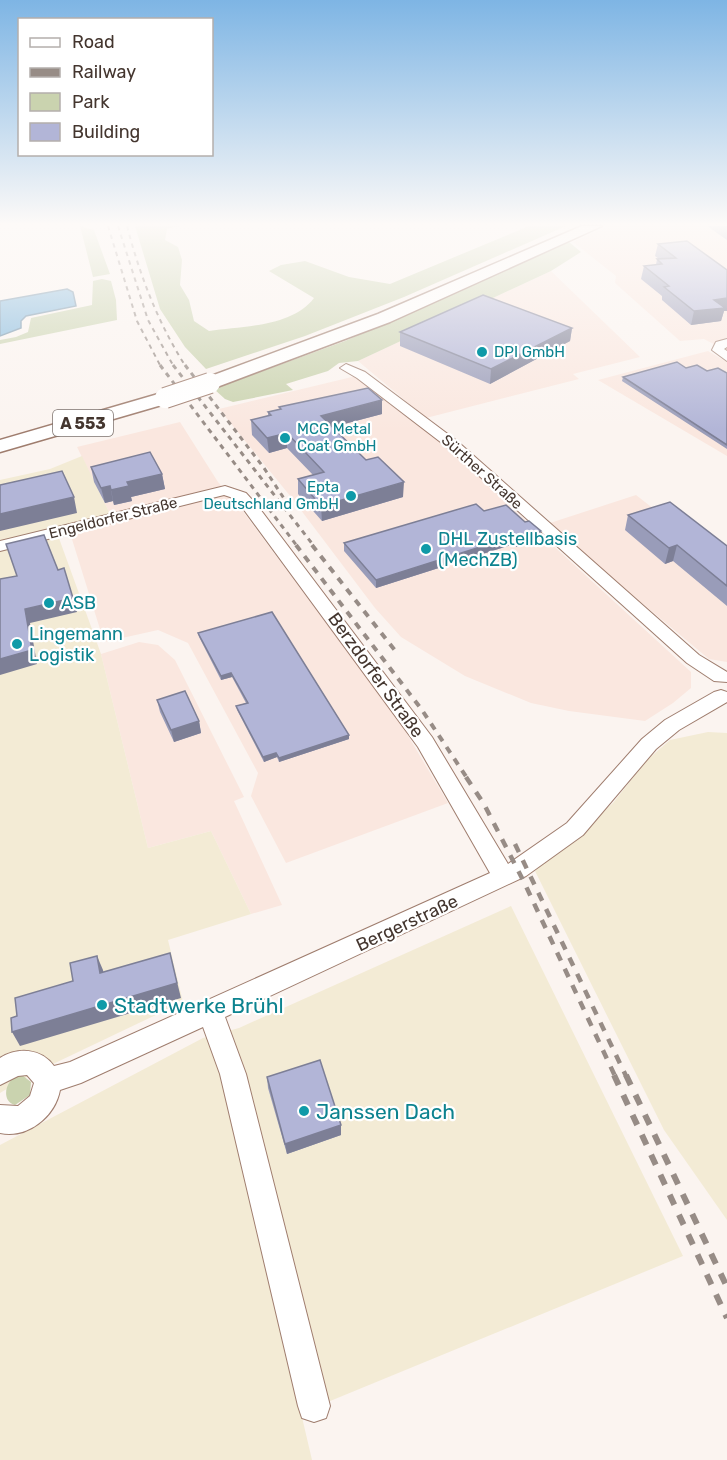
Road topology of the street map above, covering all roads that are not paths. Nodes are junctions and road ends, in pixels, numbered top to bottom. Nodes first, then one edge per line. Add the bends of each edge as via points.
1 (422, 294) edge
2 (438, 294) edge
3 (346, 368) dead end
4 (208, 380) junction
5 (163, 394) junction
6 (0, 438) edge
7 (0, 446) edge
8 (225, 490) joint
9 (0, 546) edge
10 (724, 688) edge
11 (504, 877) junction
12 (210, 1011) junction
13 (0, 1072) edge
14 (48, 1081) junction
15 (0, 1119) edge
16 (314, 1406) dead end

1 - 4 highway, A 553
2 - 4 highway, A 553 via 365,326
3 - 10 street, Sürther Straße via 361,375 452,444
4 - 5 highway, A 553, bridge
5 - 6 highway, A 553
5 - 7 highway, A 553
8 - 9 street, Engeldorfer Straße
8 - 11 street, Berzdorfer Straße via 241,496 252,508 411,722 444,771
10 - 11 street, Bergerstraße via 638,755 575,829
11 - 12 street, Bergerstraße
12 - 14 street, Bergerstraße via 72,1074
12 - 16 street via 233,1074
13 - 14 street via 28,1062 37,1065
14 - 15 street via 48,1091 34,1112 11,1122

